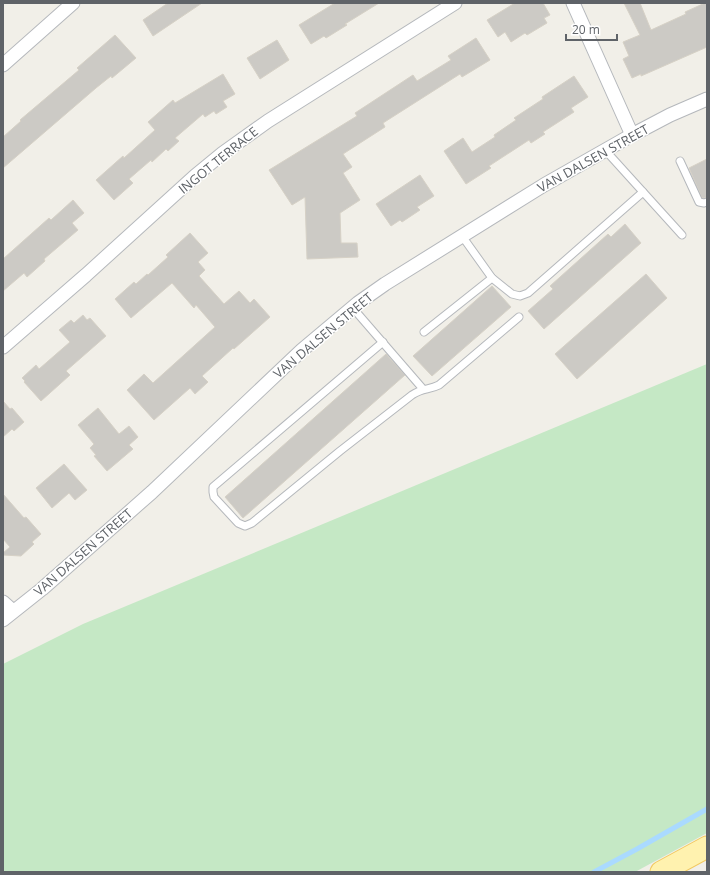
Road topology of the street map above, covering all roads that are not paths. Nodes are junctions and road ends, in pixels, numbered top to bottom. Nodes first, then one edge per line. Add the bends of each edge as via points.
1 (73, 3) edge
2 (455, 3) edge
3 (573, 3) edge
4 (3, 65) edge
5 (707, 99) edge
6 (632, 135) junction
7 (604, 150) junction
8 (680, 161) dead end
9 (643, 192) junction
10 (707, 202) edge
11 (462, 236) junction
12 (682, 236) dead end
13 (492, 278) junction
14 (352, 307) junction
15 (519, 316) dead end
16 (424, 332) dead end
17 (382, 342) junction
18 (3, 347) edge
19 (423, 389) junction
20 (3, 602) edge
21 (13, 611) junction
22 (3, 620) edge
23 (707, 847) edge
24 (662, 872) edge

1 - 4 street
2 - 18 street, INGOT TERRACE via 268,121 223,153
3 - 6 street
5 - 6 street, VAN DALSEN STREET
6 - 7 street, VAN DALSEN STREET
7 - 9 lane
7 - 11 street, VAN DALSEN STREET
8 - 10 lane via 699,202
9 - 12 lane
9 - 13 lane via 528,293 520,296 512,294
11 - 13 lane
11 - 14 street, VAN DALSEN STREET
13 - 16 lane
14 - 17 lane
14 - 21 street, VAN DALSEN STREET via 302,350 152,492 42,589
15 - 19 lane via 440,385
17 - 19 lane
17 - 19 lane via 213,487 214,497 238,523 245,526 252,523 340,451
20 - 21 street
21 - 22 street, VAN DALSEN STREET
23 - 24 main road

